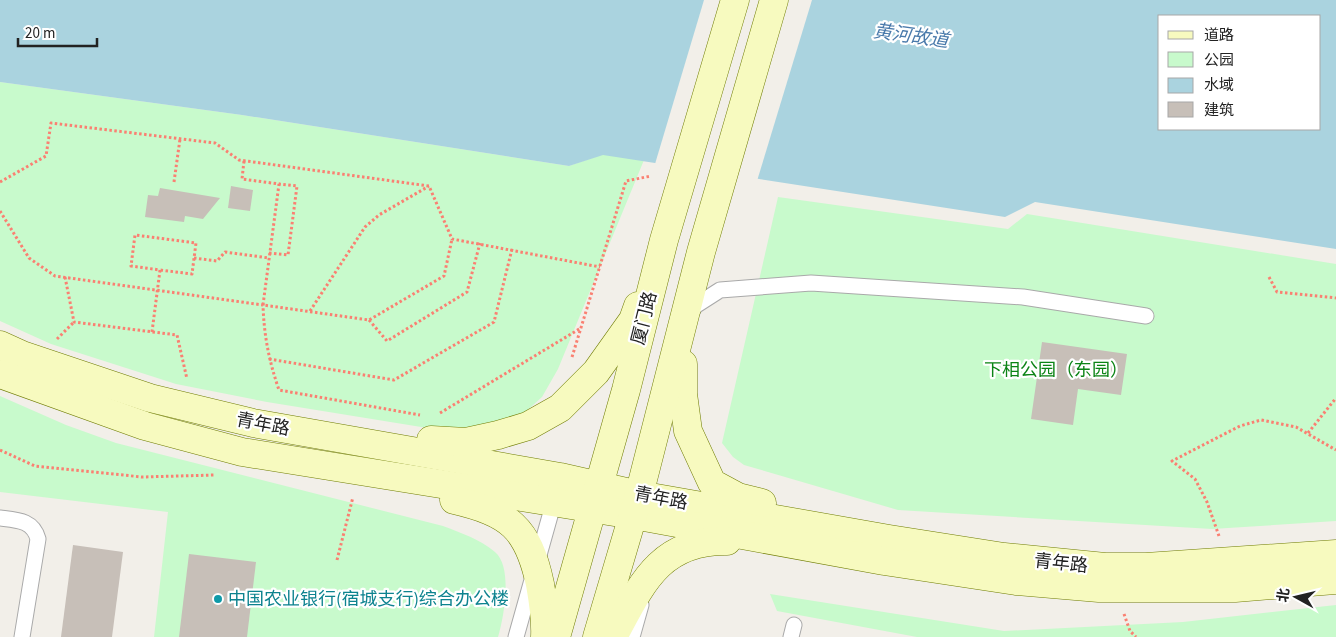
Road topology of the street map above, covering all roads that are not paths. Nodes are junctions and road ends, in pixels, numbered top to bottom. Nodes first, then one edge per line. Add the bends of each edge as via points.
1 (734, 0) edge
2 (774, 0) edge
3 (664, 240) junction
4 (1146, 316) dead end
5 (683, 327) junction
6 (0, 345) edge
7 (0, 374) edge
8 (320, 435) junction
9 (302, 464) junction
10 (556, 490) junction
11 (597, 497) junction
12 (636, 505) junction
13 (0, 518) edge
14 (886, 550) junction
15 (1336, 554) edge
16 (536, 565) junction
17 (649, 576) junction
18 (1336, 580) edge
19 (22, 637) edge
20 (516, 637) edge
21 (545, 637) edge
22 (556, 637) edge
23 (596, 637) edge
24 (613, 637) edge
25 (632, 637) edge

1 - 3 street, 厦门路
2 - 5 street via 701,252
3 - 8 street via 633,320 596,372 560,408 536,422 466,442
3 - 11 street, 厦门路
4 - 5 lane via 1023,297 811,283 720,290 695,306
5 - 12 street
5 - 14 street via 683,394 688,431 712,483 738,496
6 - 8 street, 青年路 via 150,398
7 - 9 street, 青年路 via 145,426
8 - 10 street, 青年路
9 - 10 street, 青年路
9 - 16 street via 481,506 513,523 527,542
10 - 11 street, 青年路
10 - 16 lane
11 - 12 street, 青年路
11 - 22 street, 厦门路
12 - 14 street, 青年路
12 - 23 street
13 - 19 lane via 27,522 36,528 38,539
14 - 15 street, 青年路 via 1105,567
14 - 17 street via 720,541 685,546 661,562
14 - 18 street, 青年路 via 1016,581 1099,588 1236,588
16 - 20 lane
16 - 21 street
17 - 24 street
17 - 25 lane

